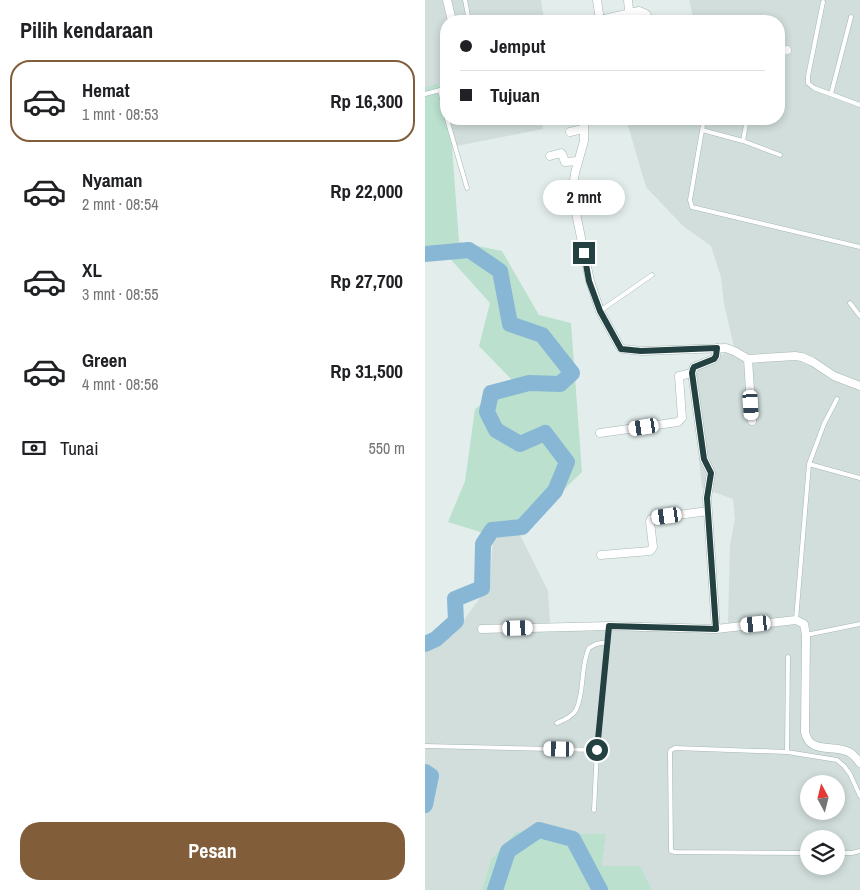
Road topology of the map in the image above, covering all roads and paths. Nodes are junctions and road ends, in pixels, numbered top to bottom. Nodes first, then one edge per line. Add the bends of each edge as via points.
1 (447, 0) edge
2 (465, 0) edge
3 (597, 0) edge
4 (628, 0) edge
5 (823, 2) dead end
6 (629, 13) junction
7 (451, 15) edge
8 (468, 15) edge
9 (599, 15) edge
10 (622, 15) edge
11 (647, 15) edge
12 (851, 17) dead end
13 (440, 90) edge
14 (425, 94) edge
15 (831, 94) junction
16 (860, 105) edge
17 (449, 125) edge
18 (584, 125) edge
19 (703, 125) edge
20 (746, 125) edge
21 (583, 129) junction
22 (702, 130) junction
23 (570, 132) dead end
24 (743, 141) junction
25 (550, 156) dead end
26 (780, 156) dead end
27 (578, 161) junction
28 (467, 188) dead end
29 (860, 247) edge
30 (653, 275) dead end
31 (850, 303) dead end
32 (600, 311) junction
33 (860, 316) edge
34 (717, 348) junction
35 (748, 359) junction
36 (692, 373) junction
37 (860, 386) edge
38 (837, 399) dead end
39 (752, 421) dead end
40 (601, 433) dead end
41 (809, 464) junction
42 (860, 478) edge
43 (709, 511) junction
44 (601, 555) dead end
45 (796, 620) junction
46 (860, 624) edge
47 (609, 626) junction
48 (482, 629) dead end
49 (716, 629) junction
50 (806, 635) junction
51 (608, 642) junction
52 (788, 657) dead end
53 (557, 723) dead end
54 (425, 746) edge
55 (597, 750) junction
56 (787, 752) junction
57 (860, 763) edge
58 (860, 796) edge
59 (594, 810) dead end
60 (860, 851) edge
61 (800, 853) edge
62 (845, 853) edge

1 - 7 street
2 - 8 lane
3 - 9 street
4 - 6 street
5 - 15 lane via 808,76 814,88
6 - 10 street
6 - 11 street via 639,11
12 - 15 lane
13 - 14 lane
15 - 16 lane
17 - 28 lane
18 - 21 street
19 - 22 lane
20 - 24 lane
21 - 23 street
21 - 27 street via 584,141
22 - 24 lane
22 - 29 lane via 690,200 692,207
24 - 26 lane
25 - 27 street via 561,153 565,162
27 - 32 street via 574,200 589,281
30 - 32 lane
31 - 33 lane
32 - 34 street via 623,349
34 - 35 street via 730,349
34 - 36 street via 714,359 694,367
35 - 37 street via 795,356
35 - 39 street
36 - 40 street via 679,376 682,418 678,422
36 - 43 street via 704,459 711,473 707,498
38 - 41 lane
41 - 42 lane
41 - 45 lane
43 - 44 street via 651,520 653,548 650,551
43 - 49 street
45 - 49 street
45 - 50 street via 804,624
46 - 50 lane
47 - 48 street
47 - 49 street
47 - 51 lane
50 - 57 street via 806,739 813,745 849,752
51 - 53 lane via 589,648 576,710
51 - 55 lane
52 - 56 lane
54 - 55 lane
55 - 59 lane
56 - 58 lane via 837,760 850,774
56 - 61 lane via 673,748 670,752 670,847 675,852
60 - 62 lane

